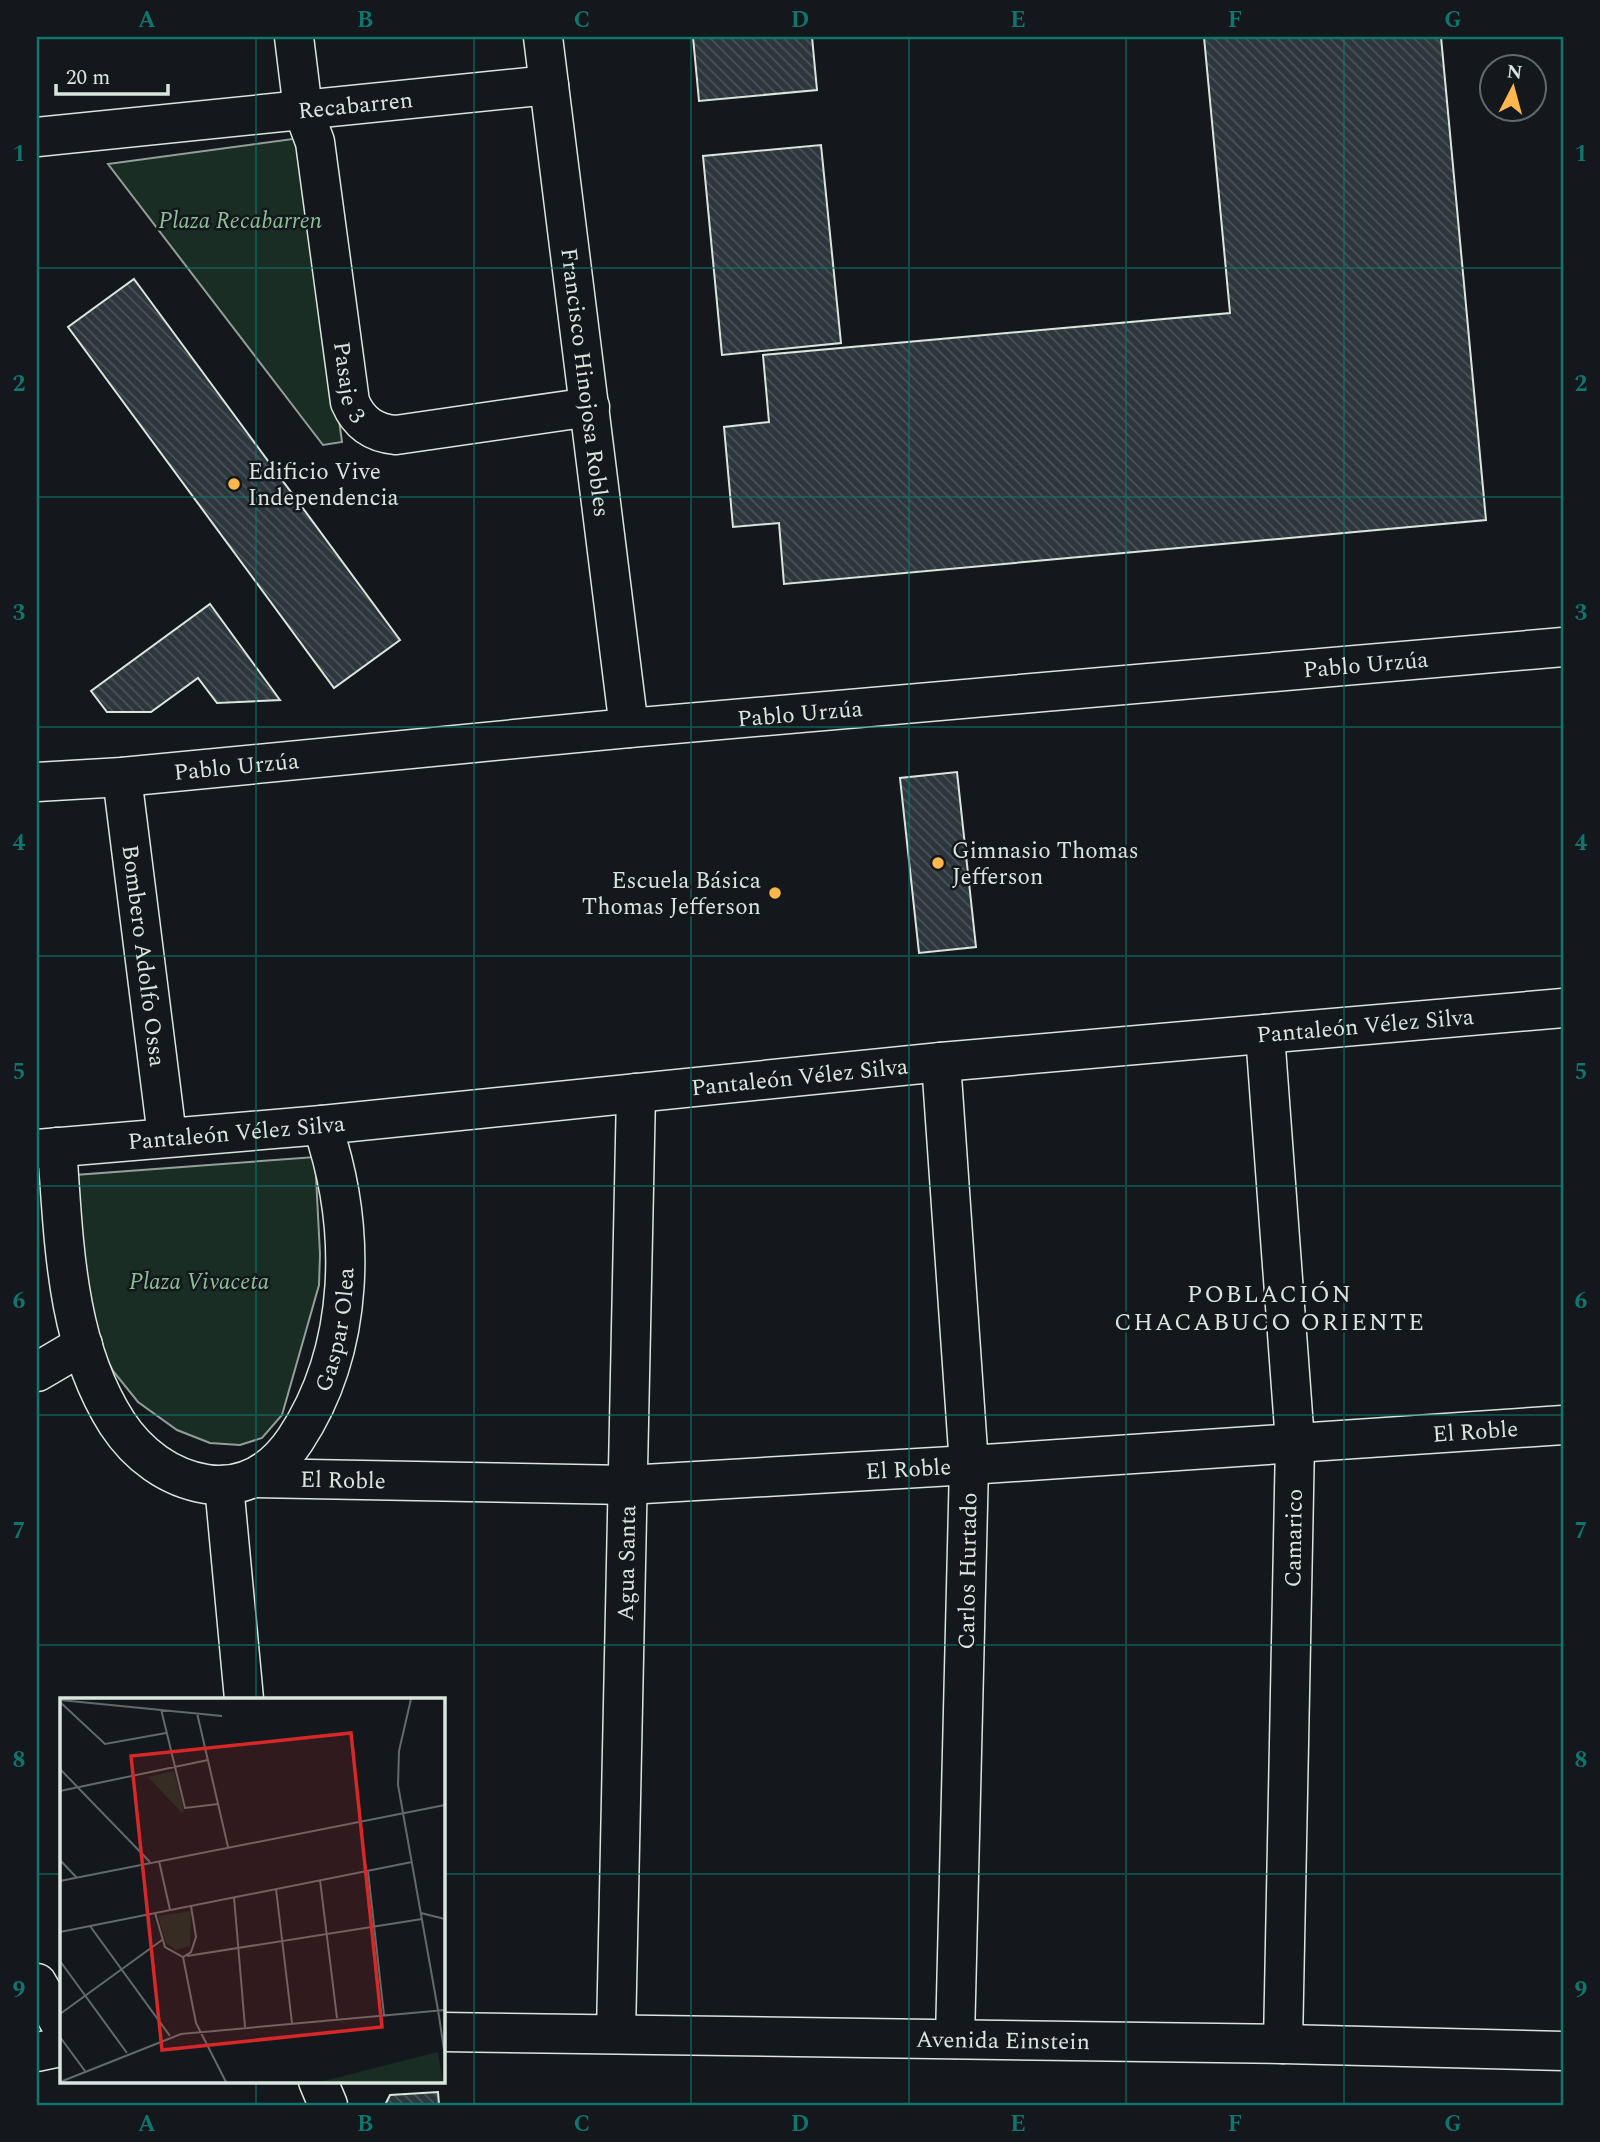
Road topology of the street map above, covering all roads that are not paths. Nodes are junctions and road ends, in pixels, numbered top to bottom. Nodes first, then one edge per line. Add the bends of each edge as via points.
1 (294, 37) edge
2 (543, 37) edge
3 (549, 85) junction
4 (303, 110) junction
5 (37, 137) edge
6 (590, 407) junction
7 (1563, 647) edge
8 (629, 727) junction
9 (44, 771) edge
10 (122, 777) junction
11 (1563, 1009) edge
12 (1265, 1034) junction
13 (941, 1062) junction
14 (636, 1093) junction
15 (322, 1125) junction
16 (167, 1136) junction
17 (47, 1148) edge
18 (83, 1345) junction
19 (37, 1372) edge
20 (1563, 1425) edge
21 (1296, 1442) junction
22 (969, 1465) junction
23 (240, 1481) junction
24 (627, 1485) junction
25 (244, 1698) edge
26 (37, 1983) edge
27 (60, 2023) edge
28 (444, 2032) edge
29 (616, 2034) junction
30 (956, 2039) junction
31 (1283, 2044) junction
32 (60, 2047) edge
33 (1563, 2051) edge
34 (37, 2052) edge
35 (318, 2082) edge
36 (328, 2105) edge

1 - 4 street, Pasaje 3
2 - 3 street, Francisco Hinojosa Robles
3 - 4 street, Recabarren
3 - 6 street, Francisco Hinojosa Robles
4 - 5 street, Recabarren
4 - 6 street, Pasaje 3 via 315,142 350,402 364,424 396,435
6 - 8 street, Francisco Hinojosa Robles
7 - 8 street, Pablo Urzúa
8 - 10 street, Pablo Urzúa
9 - 10 street, Pablo Urzúa
10 - 16 street, Bombero Adolfo Ossa
11 - 12 street, Pantaleón Vélez Silva
12 - 13 street, Pantaleón Vélez Silva
12 - 21 street, Camarico
13 - 14 street, Pantaleón Vélez Silva
13 - 22 street, Carlos Hurtado
14 - 15 street, Pantaleón Vélez Silva
14 - 24 street, Agua Santa
15 - 16 street, Pantaleón Vélez Silva
15 - 23 street, Gaspar Olea via 335,1167 344,1232 338,1339 323,1387 282,1458 264,1474
16 - 17 street, Pantaleón Vélez Silva
17 - 18 street via 69,1291
18 - 19 street
18 - 23 street via 117,1423 145,1455 173,1475 201,1483
20 - 21 street, El Roble
21 - 22 street, El Roble
21 - 31 street, Camarico
22 - 24 street, El Roble
22 - 30 street, Carlos Hurtado
23 - 24 street, El Roble
23 - 25 street
24 - 29 street, Agua Santa
26 - 27 street
28 - 29 street, Avenida Einstein
29 - 30 street, Avenida Einstein
30 - 31 street, Avenida Einstein
31 - 33 street, Avenida Einstein
32 - 34 street
35 - 36 street

